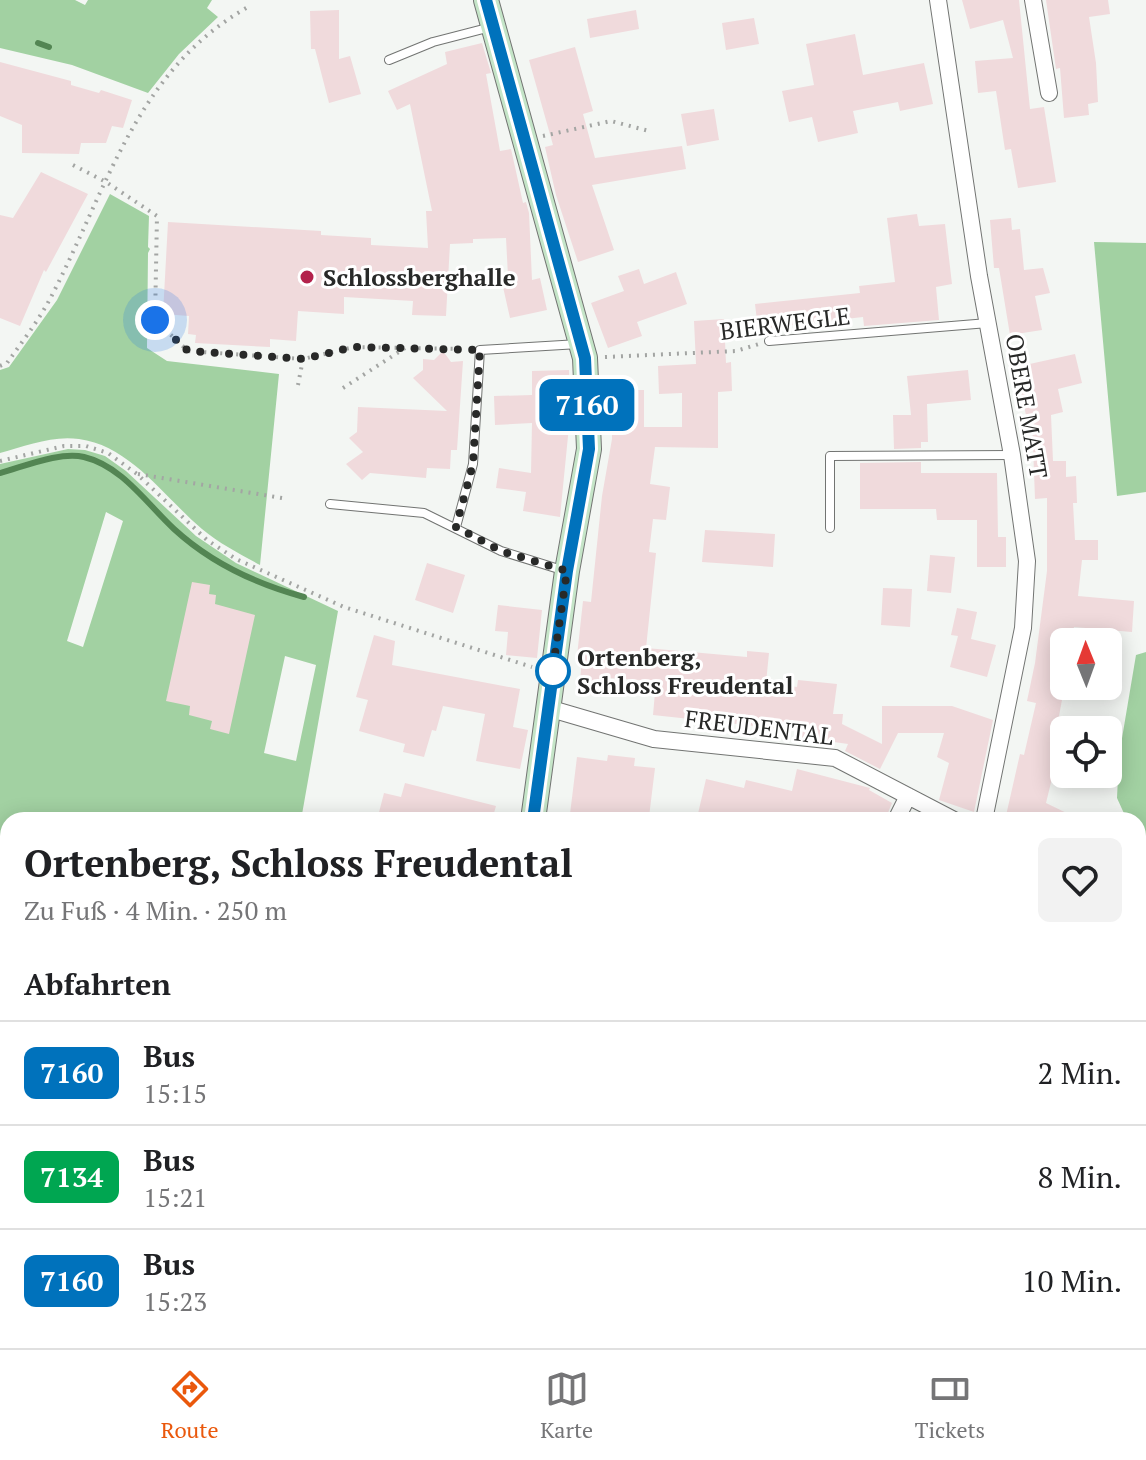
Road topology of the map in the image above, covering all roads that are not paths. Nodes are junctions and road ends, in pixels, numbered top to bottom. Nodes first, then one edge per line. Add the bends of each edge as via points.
1 (486, 0) edge
2 (938, 0) edge
3 (1033, 0) edge
4 (495, 27) junction
5 (389, 60) dead end
6 (1049, 93) dead end
7 (989, 323) junction
8 (769, 341) road end
9 (582, 351) junction
10 (1012, 455) junction
11 (330, 504) dead end
12 (456, 527) junction
13 (830, 528) dead end
14 (567, 571) junction
15 (548, 708) junction
16 (908, 796) junction
17 (534, 812) edge
18 (900, 812) edge
19 (939, 812) edge
20 (986, 812) edge

1 - 4 street
2 - 7 street, OBERE MATT
3 - 6 street
4 - 5 lane via 433,42
4 - 9 street
7 - 8 lane, BIERWEGLE
7 - 10 street, OBERE MATT
9 - 12 lane via 480,350 473,464
9 - 14 street via 589,449
10 - 13 lane via 830,456
10 - 20 street, OBERE MATT via 1027,561 1023,628
11 - 12 lane via 424,513
12 - 14 lane via 501,551
14 - 15 street
15 - 16 street, FREUDENTAL via 654,739 835,758
15 - 17 street
16 - 18 street
16 - 19 street, FREUDENTAL

